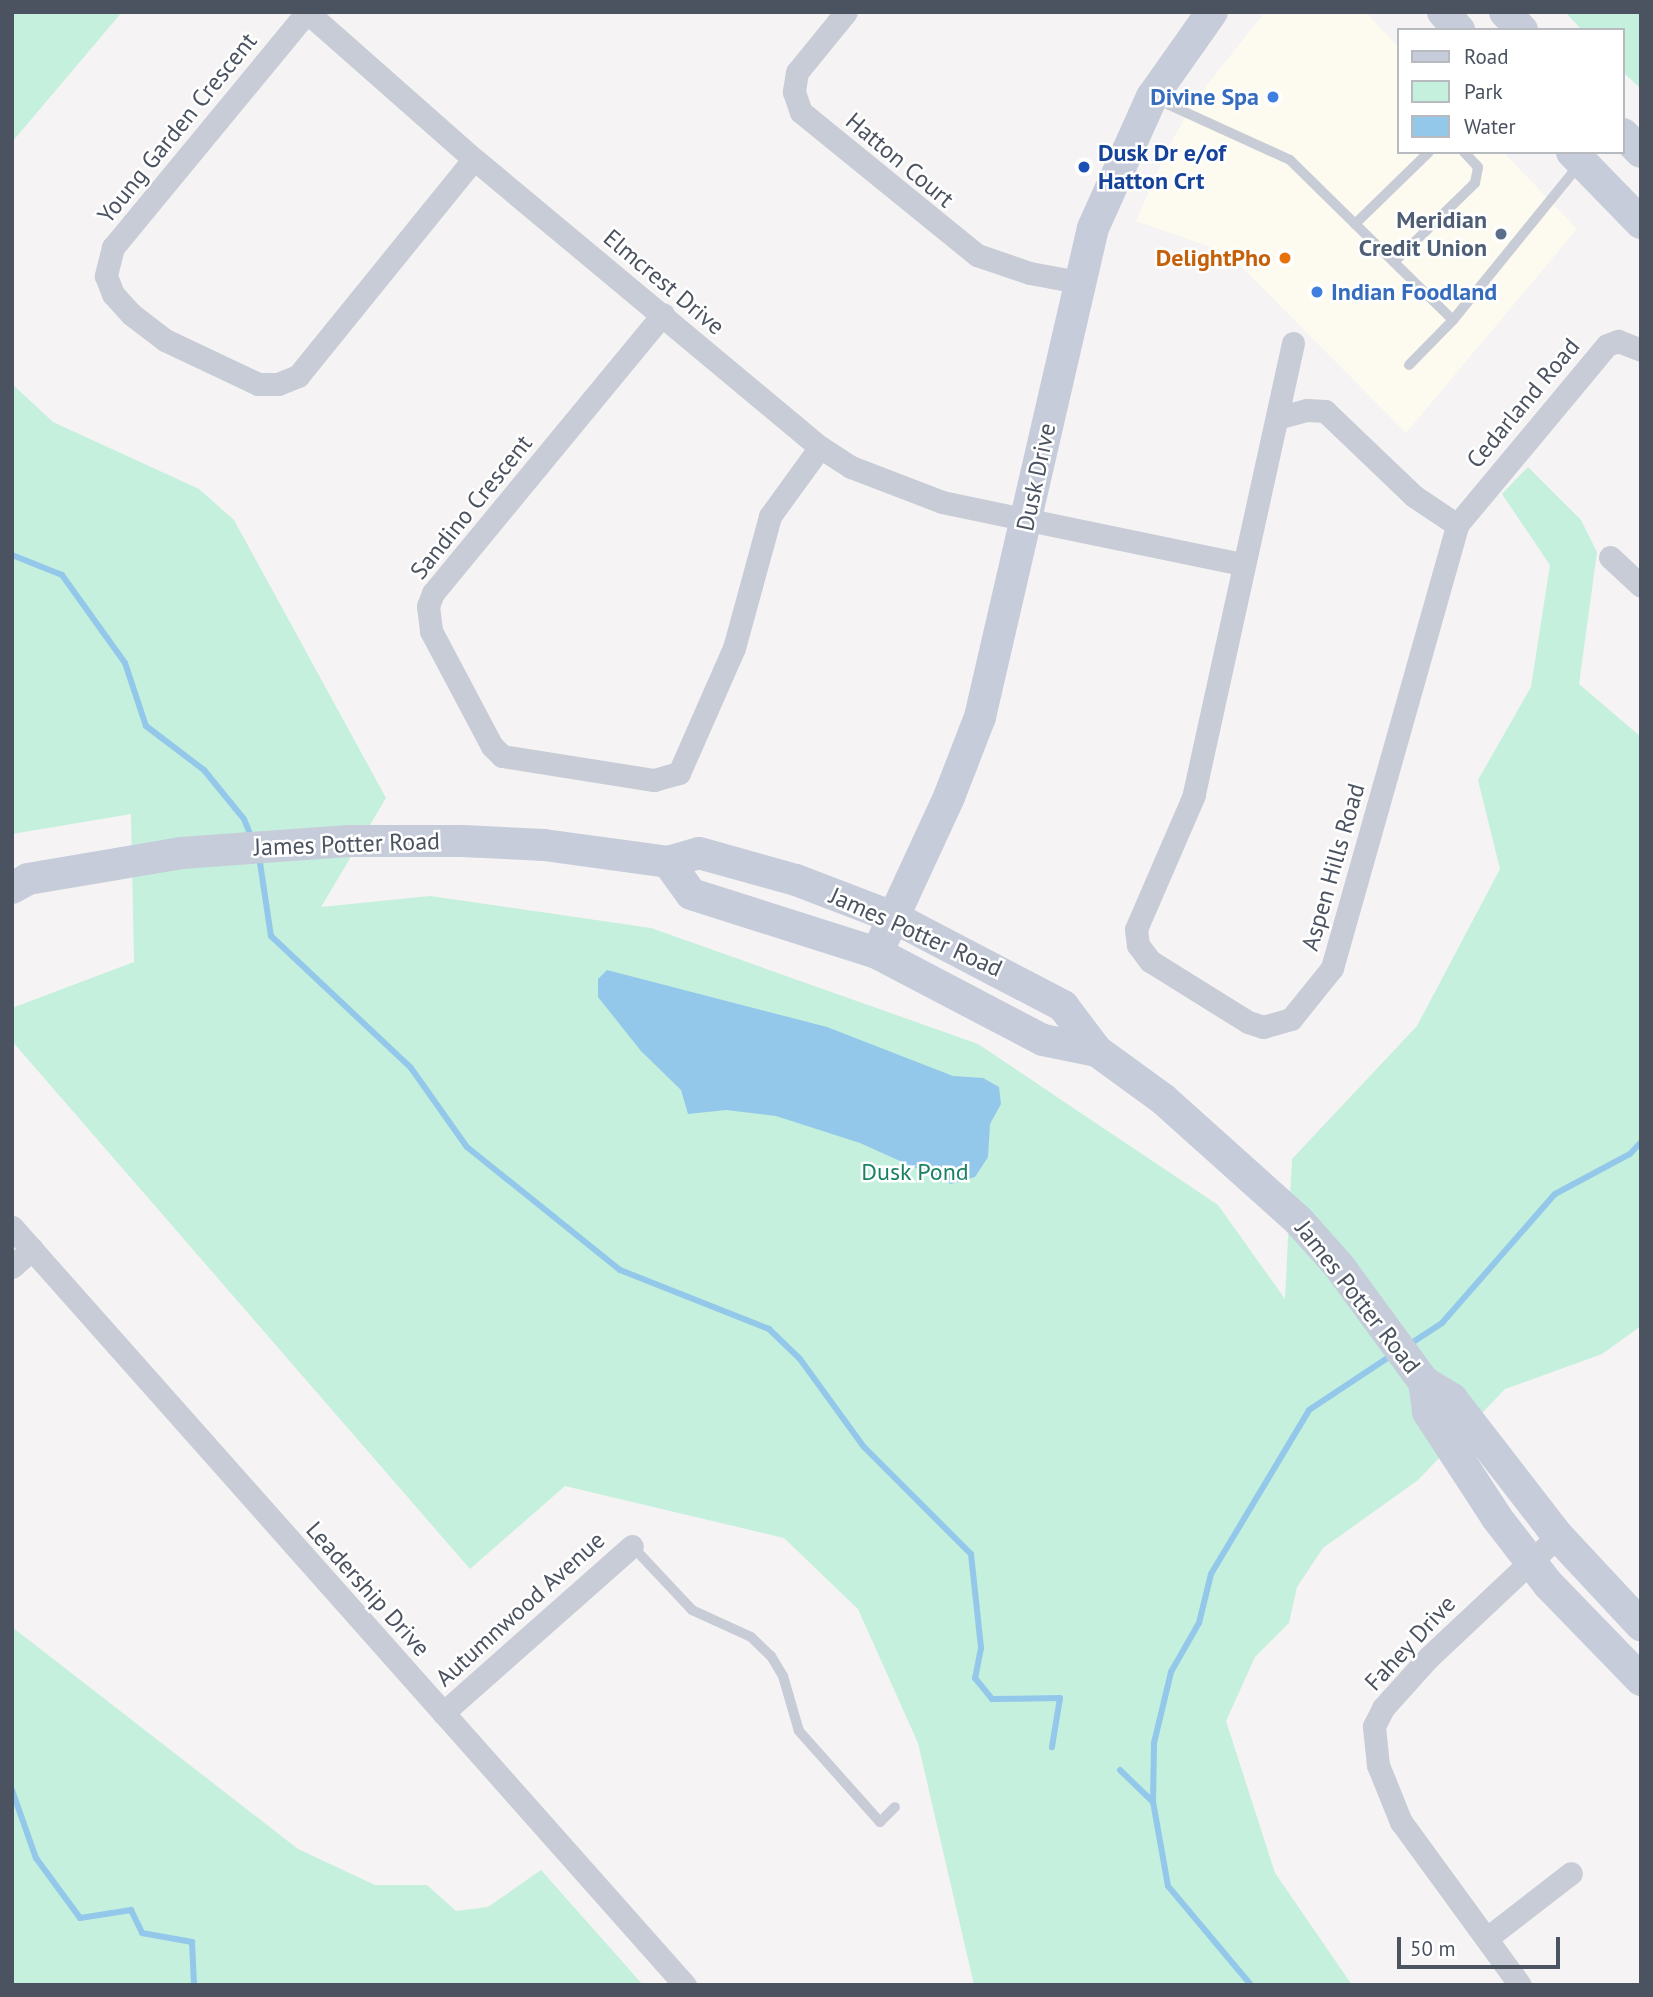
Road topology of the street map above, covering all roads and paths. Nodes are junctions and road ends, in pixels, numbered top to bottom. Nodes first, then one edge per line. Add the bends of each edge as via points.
1 (307, 12) edge
2 (846, 12) edge
3 (1212, 12) edge
4 (1443, 12) edge
5 (1505, 12) edge
6 (1457, 28) edge
7 (1520, 28) edge
8 (1152, 97) junction
9 (1625, 136) edge
10 (1641, 152) edge
11 (1427, 154) edge
12 (1466, 154) edge
13 (1576, 157) edge
14 (474, 159) junction
15 (1354, 223) junction
16 (1641, 223) edge
17 (1394, 262) junction
18 (1078, 282) junction
19 (663, 314) junction
20 (1453, 320) junction
21 (1293, 342) dead end
22 (1641, 350) edge
23 (1409, 365) dead end
24 (1277, 418) junction
25 (820, 447) junction
26 (1027, 518) junction
27 (1457, 525) junction
28 (1611, 557) dead end
29 (1242, 564) junction
30 (1641, 586) edge
31 (668, 862) junction
32 (17, 880) edge
33 (893, 917) junction
34 (877, 953) junction
35 (1097, 1051) junction
36 (12, 1227) edge
37 (32, 1249) junction
38 (12, 1267) edge
39 (1419, 1374) junction
40 (1558, 1536) junction
41 (632, 1546) joint
42 (1529, 1562) junction
43 (1641, 1625) edge
44 (1641, 1680) edge
45 (443, 1713) junction
46 (895, 1807) dead end
47 (1571, 1873) dead end
48 (1487, 1938) junction
49 (685, 1985) edge
50 (1520, 1985) edge

1 - 14 street, Elmcrest Drive
1 - 14 street, Young Garden Crescent via 113,247 106,276 113,294 131,314 165,340 258,384 278,384 298,376
2 - 18 street, Hatton Court via 797,72 794,92 801,112 977,255 1030,273
3 - 8 main road, Dusk Drive
4 - 6 main road
5 - 7 main road
8 - 15 lane via 1290,160
8 - 18 main road, Dusk Drive via 1107,187
9 - 10 main road
11 - 15 lane
12 - 17 lane via 1478,167 1475,183
13 - 16 main road
13 - 20 lane
14 - 19 street, Elmcrest Drive
15 - 17 lane
17 - 20 lane
18 - 26 main road, Dusk Drive
19 - 25 street, Elmcrest Drive
19 - 25 street, Sandino Crescent via 433,593 428,606 431,632 484,734 502,756 654,780 679,773 734,648 770,516
20 - 23 lane
21 - 24 street, Aspen Hills Road
22 - 27 street, Cedarland Road via 1618,341 1606,345
24 - 27 street via 1307,410 1325,411 1413,496
24 - 29 street, Aspen Hills Road
25 - 26 street, Elmcrest Drive via 863,474 911,493
26 - 29 street, Elmcrest Drive
26 - 33 main road, Dusk Drive via 980,717
27 - 29 street, Aspen Hills Road via 1332,968 1291,1019 1263,1027 1150,961 1138,945 1136,929 1194,795
28 - 30 street
31 - 32 main road, James Potter Road via 544,845 349,841 134,859
31 - 33 main road, James Potter Road via 699,853 796,880
31 - 34 main road, James Potter Road via 691,894
33 - 34 main road, Dusk Drive
33 - 35 main road, James Potter Road via 1063,1006
34 - 35 main road, James Potter Road via 1043,1040
35 - 39 main road, James Potter Road via 1172,1107 1298,1220 1339,1266
36 - 37 street, Leadership Drive
37 - 38 street
37 - 45 street, Leadership Drive
39 - 40 main road, James Potter Road via 1452,1399
39 - 42 main road, James Potter Road via 1428,1412
40 - 42 street, Fahey Drive
40 - 43 main road, James Potter Road
41 - 45 street, Autumnwood Avenue
41 - 46 lane via 692,1610 751,1637 771,1656 783,1676 799,1731 880,1822
42 - 44 main road, James Potter Road
42 - 48 street, Fahey Drive via 1429,1657 1383,1708 1374,1726 1376,1754 1401,1822
45 - 49 street, Leadership Drive
47 - 48 street
48 - 50 street, Fahey Drive

